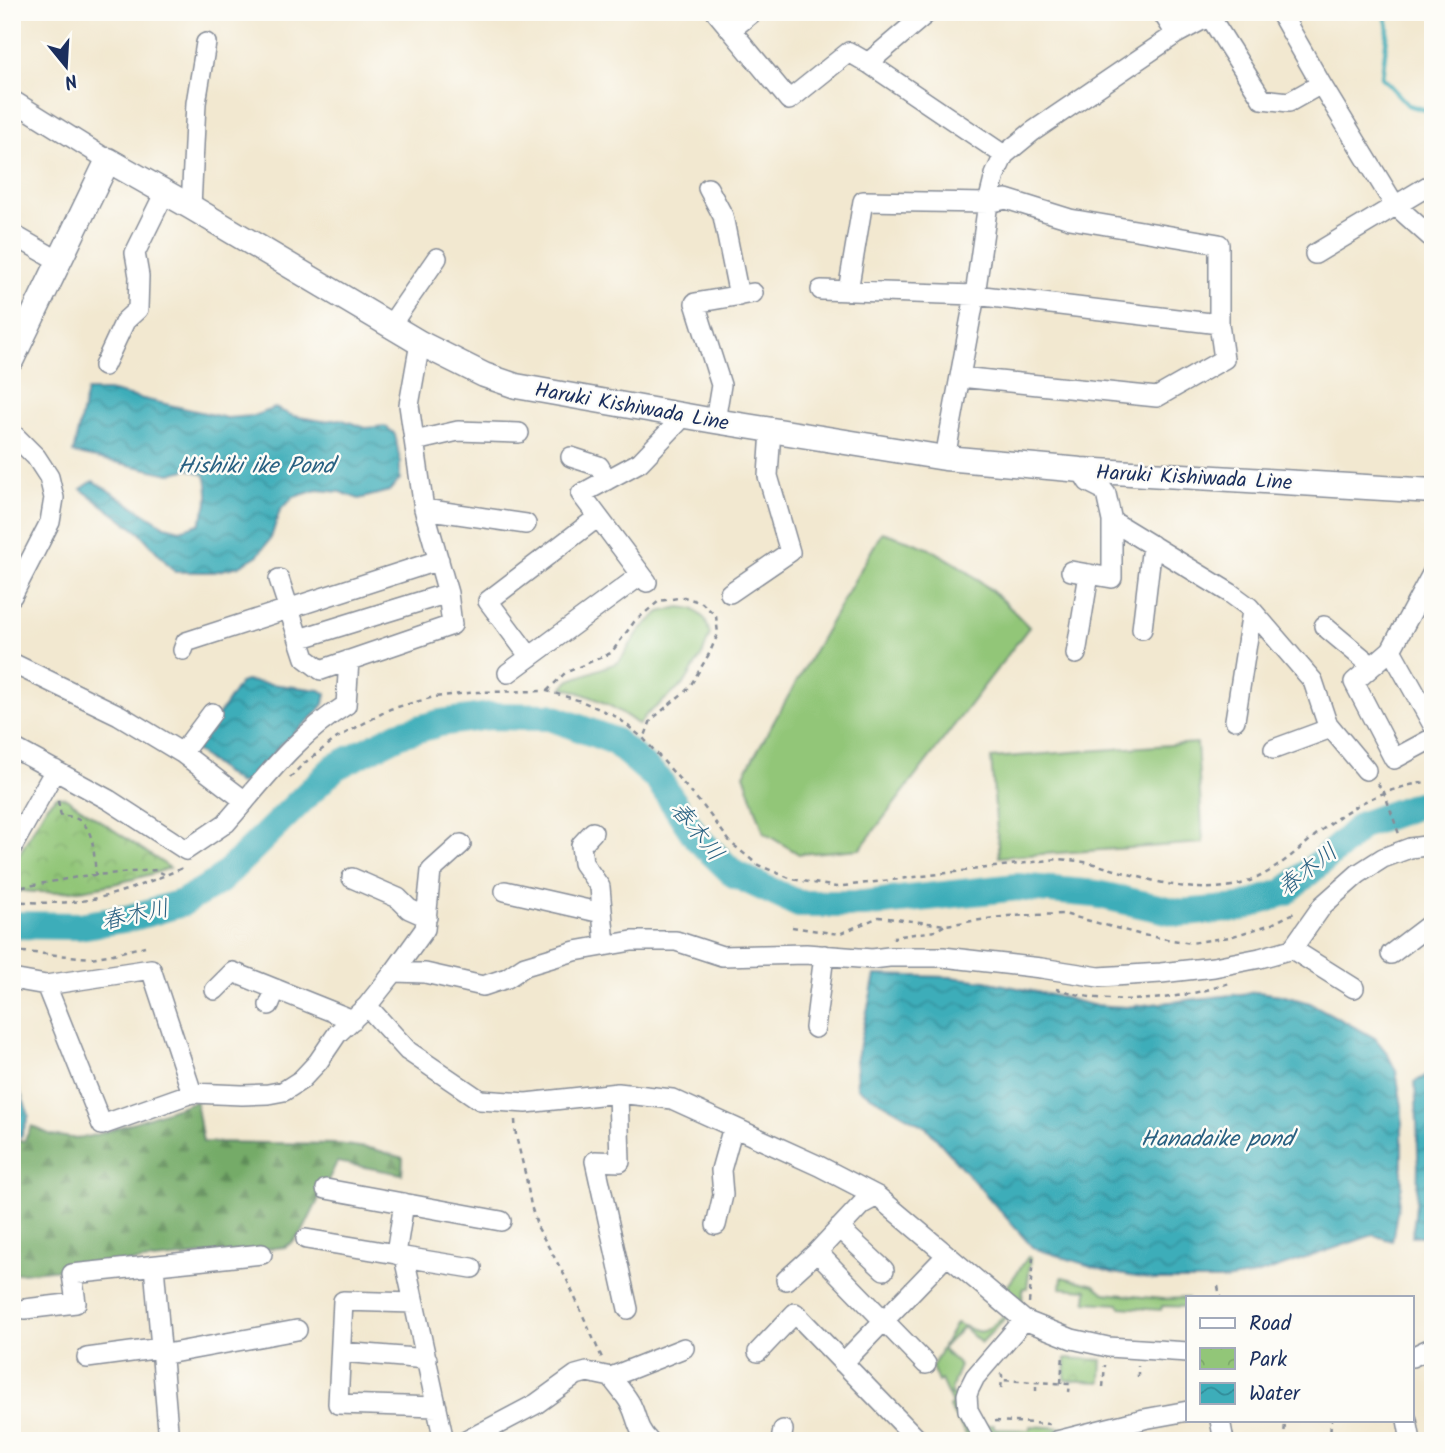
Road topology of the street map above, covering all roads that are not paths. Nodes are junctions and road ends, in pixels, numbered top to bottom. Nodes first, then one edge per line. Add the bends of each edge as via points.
1 (716, 12) edge
2 (753, 12) edge
3 (928, 12) edge
4 (1162, 12) edge
5 (1280, 12) edge
6 (1211, 14) edge
7 (731, 30) junction
8 (1176, 34) junction
9 (206, 43) dead end
10 (869, 63) junction
11 (1321, 84) junction
12 (12, 100) edge
13 (1004, 155) junction
14 (108, 160) junction
15 (1433, 183) edge
16 (708, 188) dead end
17 (165, 192) junction
18 (988, 203) junction
19 (1394, 204) junction
20 (191, 207) junction
21 (12, 234) edge
22 (1433, 239) edge
23 (1315, 254) dead end
24 (437, 258) dead end
25 (59, 261) junction
26 (821, 290) dead end
27 (848, 291) junction
28 (975, 296) junction
29 (1219, 324) junction
30 (390, 326) junction
31 (420, 344) junction
32 (12, 359) edge
33 (104, 366) dead end
34 (960, 377) junction
35 (684, 416) junction
36 (715, 421) junction
37 (771, 430) junction
38 (12, 433) edge
39 (519, 433) dead end
40 (415, 441) junction
41 (571, 457) dead end
42 (944, 458) junction
43 (1081, 470) junction
44 (607, 480) junction
45 (1433, 491) edge
46 (424, 509) junction
47 (598, 517) junction
48 (1112, 521) junction
49 (526, 524) dead end
50 (1152, 545) junction
51 (439, 560) junction
52 (1433, 572) edge
53 (279, 579) dead end
54 (448, 593) junction
55 (730, 593) dead end
56 (12, 596) edge
57 (288, 610) junction
58 (1252, 611) junction
59 (1324, 626) dead end
60 (1142, 628) dead end
61 (299, 639) junction
62 (183, 650) dead end
63 (1391, 650) junction
64 (1076, 654) dead end
65 (530, 657) junction
66 (349, 660) junction
67 (12, 663) edge
68 (1372, 666) junction
69 (508, 673) dead end
70 (212, 713) dead end
71 (1235, 720) dead end
72 (1433, 725) edge
73 (1331, 728) junction
74 (1433, 738) edge
75 (12, 747) edge
76 (1274, 750) dead end
77 (182, 753) junction
78 (55, 770) junction
79 (1366, 770) dead end
80 (245, 801) junction
81 (593, 832) dead end
82 (461, 844) dead end
83 (1433, 845) edge
84 (12, 847) edge
85 (352, 878) dead end
86 (505, 891) dead end
87 (602, 913) junction
88 (427, 917) junction
89 (1433, 922) edge
90 (606, 945) junction
91 (1292, 949) junction
92 (1391, 954) dead end
93 (824, 955) junction
94 (394, 972) junction
95 (12, 979) edge
96 (46, 985) junction
97 (1354, 988) dead end
98 (215, 990) dead end
99 (367, 1006) junction
100 (353, 1020) junction
101 (815, 1028) dead end
102 (618, 1093) junction
103 (192, 1094) junction
104 (733, 1127) junction
105 (326, 1189) dead end
106 (877, 1196) junction
107 (404, 1203) junction
108 (501, 1221) dead end
109 (716, 1225) dead end
110 (839, 1228) junction
111 (306, 1239) dead end
112 (817, 1252) junction
113 (262, 1254) dead end
114 (400, 1255) junction
115 (947, 1255) junction
116 (153, 1266) junction
117 (472, 1268) dead end
118 (884, 1270) dead end
119 (786, 1280) dead end
120 (414, 1303) junction
121 (25, 1309) dead end
122 (628, 1309) dead end
123 (1024, 1320) junction
124 (884, 1321) junction
125 (297, 1330) dead end
126 (1433, 1347) edge
127 (684, 1348) dead end
128 (161, 1351) junction
129 (341, 1352) junction
130 (758, 1352) dead end
131 (1186, 1352) edge
132 (1414, 1356) edge
133 (87, 1358) dead end
134 (426, 1359) junction
135 (843, 1363) junction
136 (926, 1364) dead end
137 (611, 1377) junction
138 (437, 1407) junction
139 (1186, 1411) edge
140 (1407, 1422) edge
141 (1056, 1432) edge
142 (169, 1441) edge
143 (444, 1441) edge
144 (466, 1441) edge
145 (649, 1441) edge
146 (919, 1441) edge
147 (985, 1441) edge
148 (1411, 1441) edge

1 - 7 street
2 - 7 street
3 - 10 street
4 - 8 street
5 - 11 street
6 - 8 street
6 - 11 street via 1262,99 1289,102
7 - 10 street via 789,100 849,52
8 - 13 street
9 - 20 street via 196,103
10 - 13 street
11 - 19 street
12 - 14 street
13 - 18 street
14 - 17 main road, Haruki Kishiwada Line
14 - 25 main road
15 - 19 street
16 - 36 street via 723,216 746,294 695,303 721,385
17 - 20 main road, Haruki Kishiwada Line
17 - 33 street via 135,253 138,309 125,321
18 - 27 street via 863,201
18 - 28 street
18 - 29 street via 1006,199 1070,219 1219,244
19 - 22 street
19 - 23 street
20 - 30 main road, Haruki Kishiwada Line
21 - 25 street
24 - 30 street
25 - 32 main road
26 - 27 street
27 - 28 street
28 - 29 street
28 - 34 street
29 - 34 street via 1224,359 1157,397
30 - 31 main road, Haruki Kishiwada Line
31 - 35 main road, Haruki Kishiwada Line via 516,386
31 - 40 street via 409,405
34 - 42 street
35 - 36 main road, Haruki Kishiwada Line
35 - 44 street via 640,462
36 - 37 main road, Haruki Kishiwada Line
37 - 42 main road, Haruki Kishiwada Line
37 - 55 street via 768,476 790,552
38 - 56 street via 49,477 54,498 50,522
39 - 40 street via 458,431
40 - 46 street
41 - 44 street via 599,466
42 - 43 main road, Haruki Kishiwada Line
43 - 45 main road, Haruki Kishiwada Line
43 - 48 street via 1088,482 1106,494
44 - 47 street via 581,494
46 - 49 street
46 - 51 street
47 - 65 street via 488,601
47 - 65 street via 644,579
48 - 50 street
48 - 64 street via 1112,578 1080,573
50 - 58 street
50 - 60 street
51 - 54 street
51 - 57 street
52 - 63 street
53 - 57 street
54 - 61 street
54 - 66 street via 452,625
57 - 61 street
57 - 62 street via 186,642
58 - 71 street
58 - 73 street via 1313,681
59 - 68 street
61 - 66 street via 305,658 321,670
63 - 68 street
63 - 72 street
65 - 69 street
66 - 80 street via 346,705 290,748
67 - 77 street via 119,715
68 - 74 street via 1354,682 1394,759
70 - 77 street
73 - 76 street
73 - 79 street
75 - 78 street
77 - 80 street
78 - 80 street via 186,850 226,823
78 - 84 street
81 - 87 street via 581,845 583,863 600,887
82 - 88 street via 431,871
83 - 91 street via 1383,858 1358,874 1323,905
85 - 88 street
86 - 87 street
87 - 90 street
88 - 94 street via 425,929
89 - 92 street
90 - 93 street via 676,941 722,956
90 - 94 street via 525,966 483,986 425,973
91 - 93 street via 1214,967 1099,978 943,957
91 - 97 street
93 - 101 street
94 - 99 street
95 - 96 street
96 - 103 street via 151,968
96 - 103 street via 102,1125
98 - 100 street via 233,972 272,997
99 - 100 street
99 - 102 street via 408,1051 480,1100 526,1102
100 - 103 street via 318,1062 284,1091 242,1096
102 - 104 street via 672,1099
102 - 122 street via 620,1162 595,1161
104 - 106 street
104 - 109 street via 721,1170 723,1195
105 - 107 street
106 - 110 street via 862,1203
106 - 115 street
107 - 108 street
107 - 114 street
110 - 112 street
110 - 118 street
111 - 114 street
112 - 119 street
112 - 124 street
113 - 116 street
114 - 117 street
114 - 120 street
115 - 123 street
115 - 124 street
116 - 121 street via 72,1274 76,1303
116 - 128 street
120 - 129 street via 343,1301
120 - 134 street
123 - 131 street via 1108,1347
123 - 147 street via 978,1373 967,1395 968,1410
124 - 135 street
124 - 136 street
125 - 128 street
126 - 132 street
127 - 137 street
128 - 133 street
128 - 142 street
129 - 134 street
129 - 138 street via 338,1404
130 - 135 street via 795,1313
134 - 138 street
135 - 146 street
137 - 144 street via 587,1372 576,1376 536,1404
137 - 145 street
138 - 143 street
139 - 141 street
140 - 148 street

